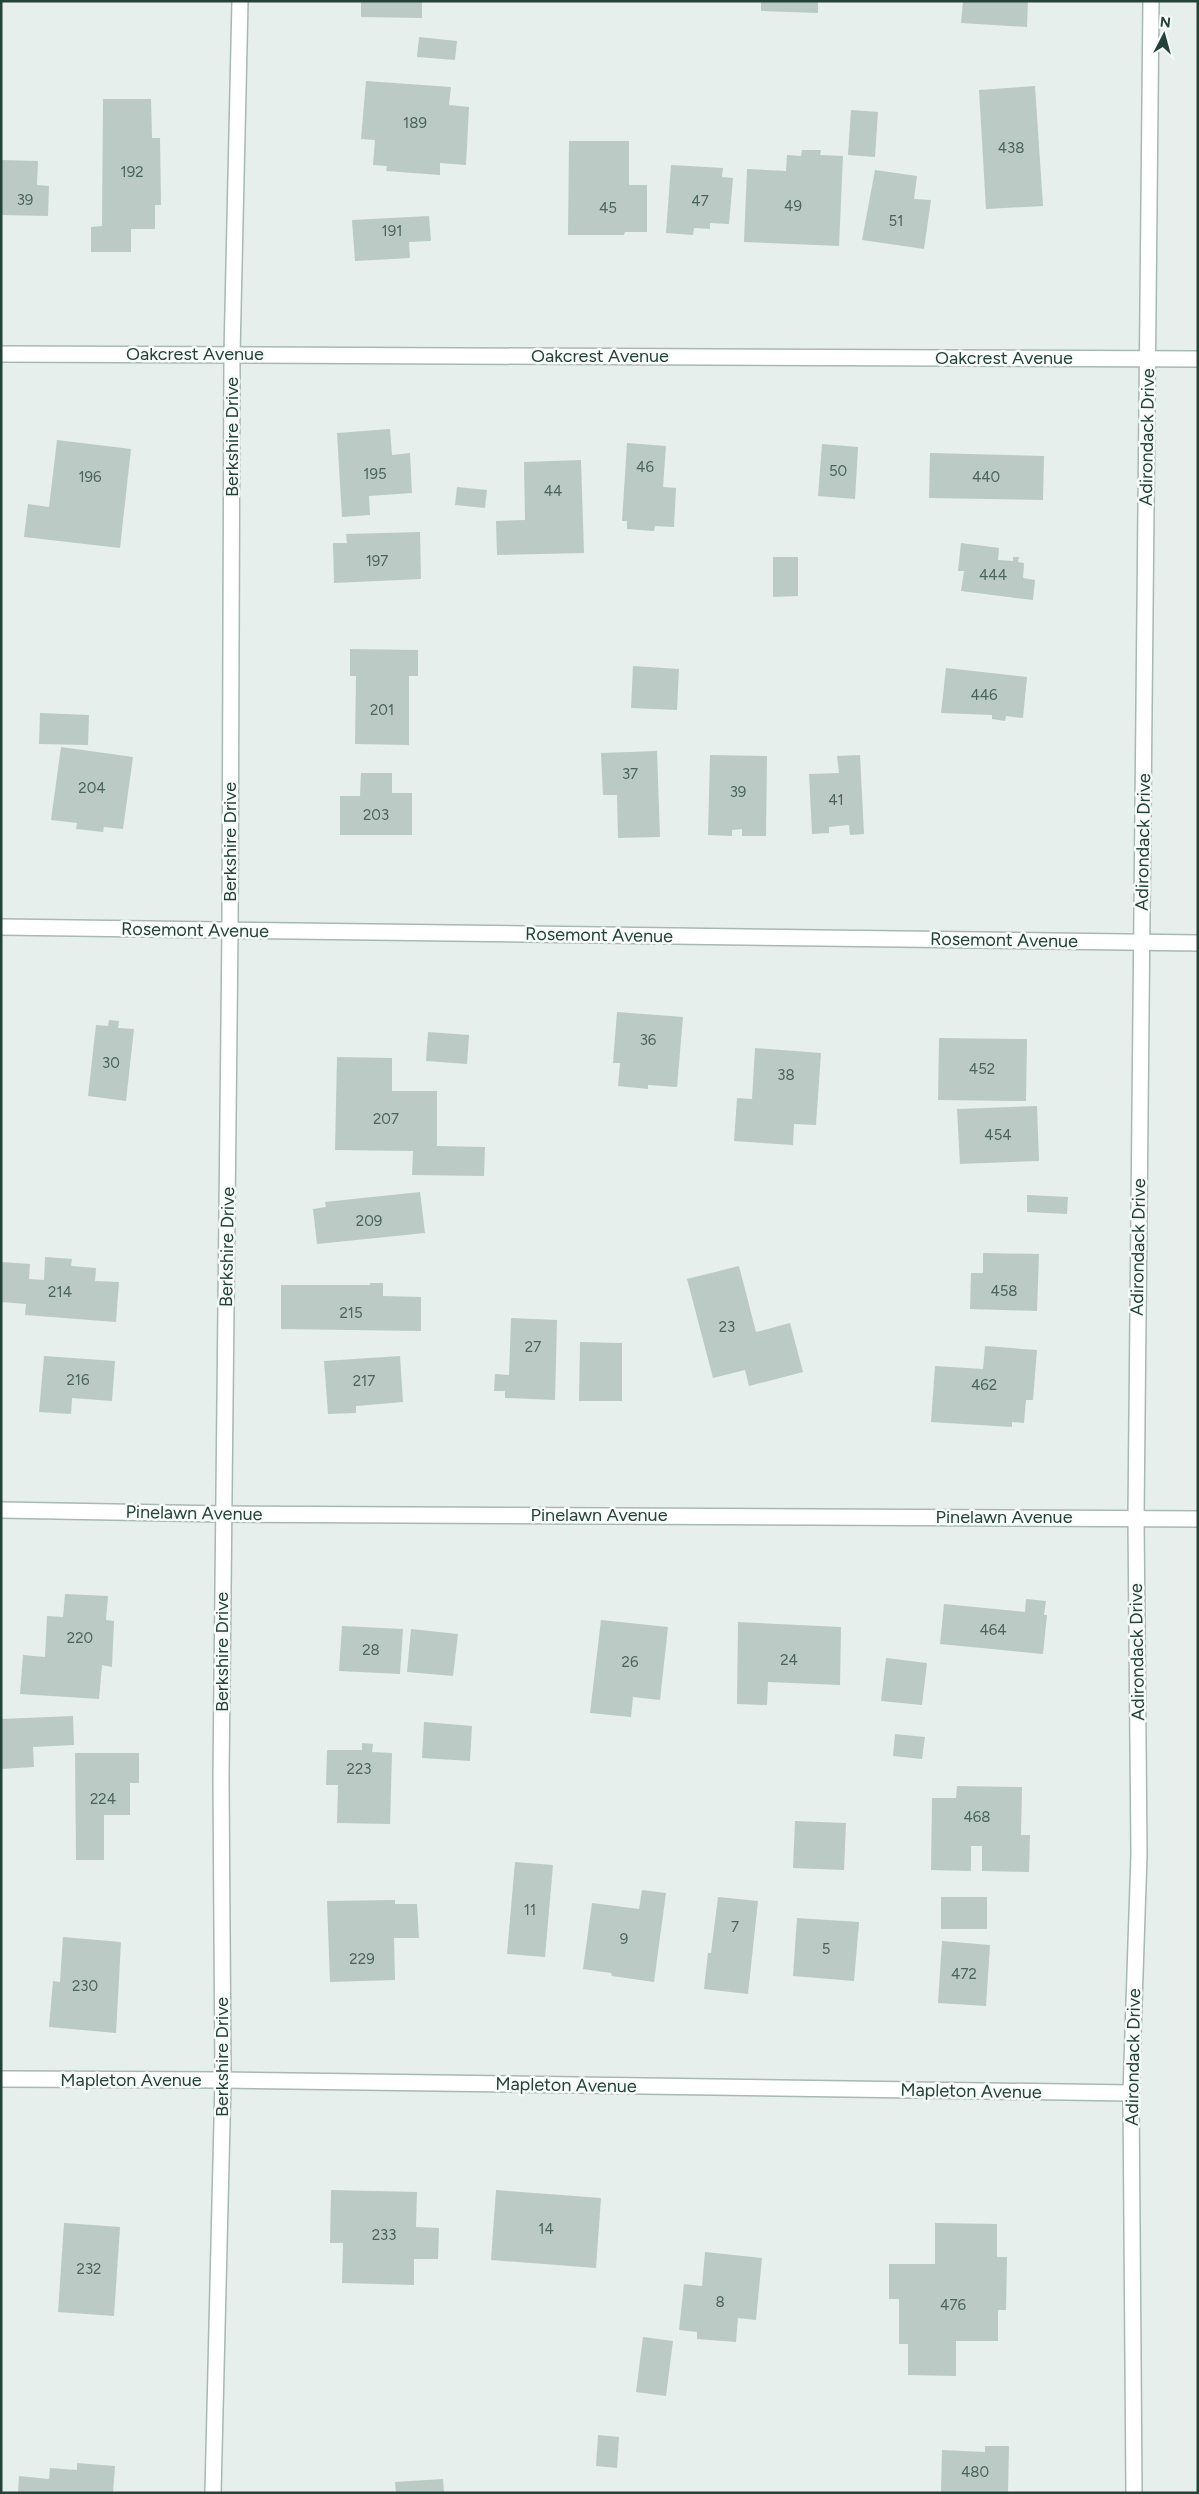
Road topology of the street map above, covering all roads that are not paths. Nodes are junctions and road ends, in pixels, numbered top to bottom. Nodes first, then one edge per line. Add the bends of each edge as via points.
1 (240, 1) edge
2 (1151, 1) edge
3 (1, 354) edge
4 (232, 354) junction
5 (1148, 358) junction
6 (1198, 359) edge
7 (1, 927) edge
8 (230, 930) junction
9 (1141, 942) junction
10 (1198, 943) edge
11 (1, 1510) edge
12 (224, 1514) junction
13 (1136, 1518) junction
14 (1198, 1519) edge
15 (1, 2079) edge
16 (223, 2080) junction
17 (1131, 2093) junction
18 (213, 2493) edge
19 (1134, 2493) edge

1 - 4 street, Berkshire Drive
2 - 5 street, Adirondack Drive
3 - 4 street, Oakcrest Avenue
4 - 5 street, Oakcrest Avenue
4 - 8 street, Berkshire Drive
5 - 6 street, Oakcrest Avenue
5 - 9 street, Adirondack Drive
7 - 8 street, Rosemont Avenue
8 - 9 street, Rosemont Avenue
8 - 12 street, Berkshire Drive
9 - 10 street, Rosemont Avenue
9 - 13 street, Adirondack Drive
11 - 12 street, Pinelawn Avenue
12 - 13 street, Pinelawn Avenue
12 - 16 street, Berkshire Drive via 221,1777
13 - 14 street, Pinelawn Avenue
13 - 17 street, Adirondack Drive via 1139,1855
15 - 16 street, Mapleton Avenue
16 - 17 street, Mapleton Avenue
16 - 18 street, Berkshire Drive
17 - 19 street, Adirondack Drive

